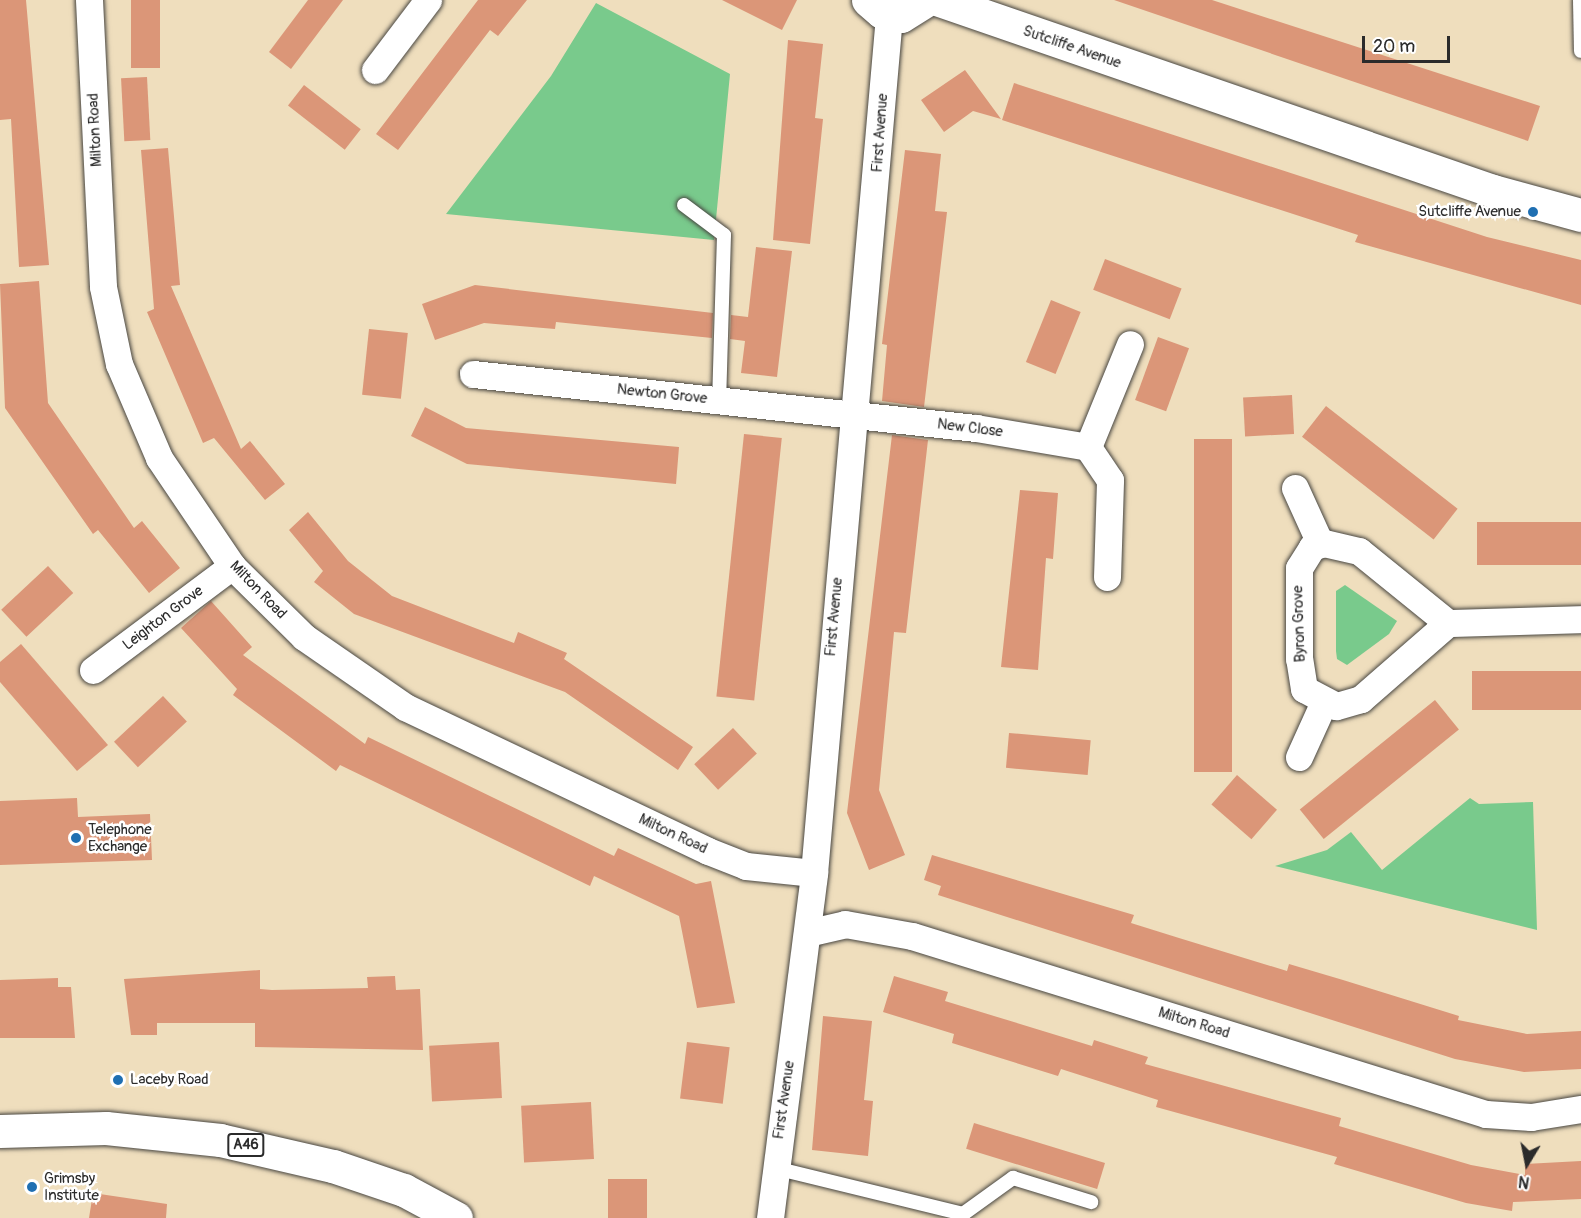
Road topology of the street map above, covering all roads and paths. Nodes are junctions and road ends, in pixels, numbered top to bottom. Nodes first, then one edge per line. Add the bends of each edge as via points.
1 (89, 0) edge
2 (428, 0) edge
3 (927, 0) edge
4 (939, 0) edge
5 (1580, 0) edge
6 (879, 7) edge
7 (1581, 51) edge
8 (375, 70) dead end
9 (684, 205) dead end
10 (1581, 215) edge
11 (1130, 344) dead end
12 (473, 374) dead end
13 (719, 400) junction
14 (851, 414) junction
15 (1088, 447) junction
16 (1295, 488) dead end
17 (1320, 543) junction
18 (232, 566) junction
19 (1107, 577) dead end
20 (1581, 619) edge
21 (1449, 623) junction
22 (93, 670) dead end
23 (1323, 704) junction
24 (1299, 757) dead end
25 (814, 873) junction
26 (807, 933) junction
27 (1581, 1109) edge
28 (8, 1126) edge
29 (775, 1168) junction
30 (1091, 1202) dead end
31 (447, 1215) edge
32 (770, 1218) edge

1 - 18 street, Milton Road via 103,287 119,364 159,458
2 - 8 street
3 - 6 main road via 908,15
4 - 10 main road, Sutcliffe Avenue via 1493,191
5 - 7 lane
6 - 14 street, First Avenue
9 - 13 lane via 724,235
11 - 15 street
12 - 13 street, Newton Grove
13 - 14 street, Newton Grove
14 - 15 street, New Close
14 - 25 street, First Avenue
15 - 19 street via 1110,480
16 - 17 street
17 - 21 street via 1359,551
17 - 23 street, Byron Grove via 1303,556 1297,604 1301,678 1304,689
18 - 22 street, Leighton Grove
18 - 25 street, Milton Road via 304,637 405,708 708,851 746,866
20 - 21 street
21 - 23 street via 1361,699
23 - 24 street
25 - 26 street, First Avenue
26 - 27 street, Milton Road via 845,924 912,936 1486,1114 1531,1117
26 - 29 street, First Avenue
28 - 31 main road, A46 via 106,1128 220,1140 333,1166
29 - 30 lane via 963,1214 1013,1178
29 - 32 street, First Avenue

